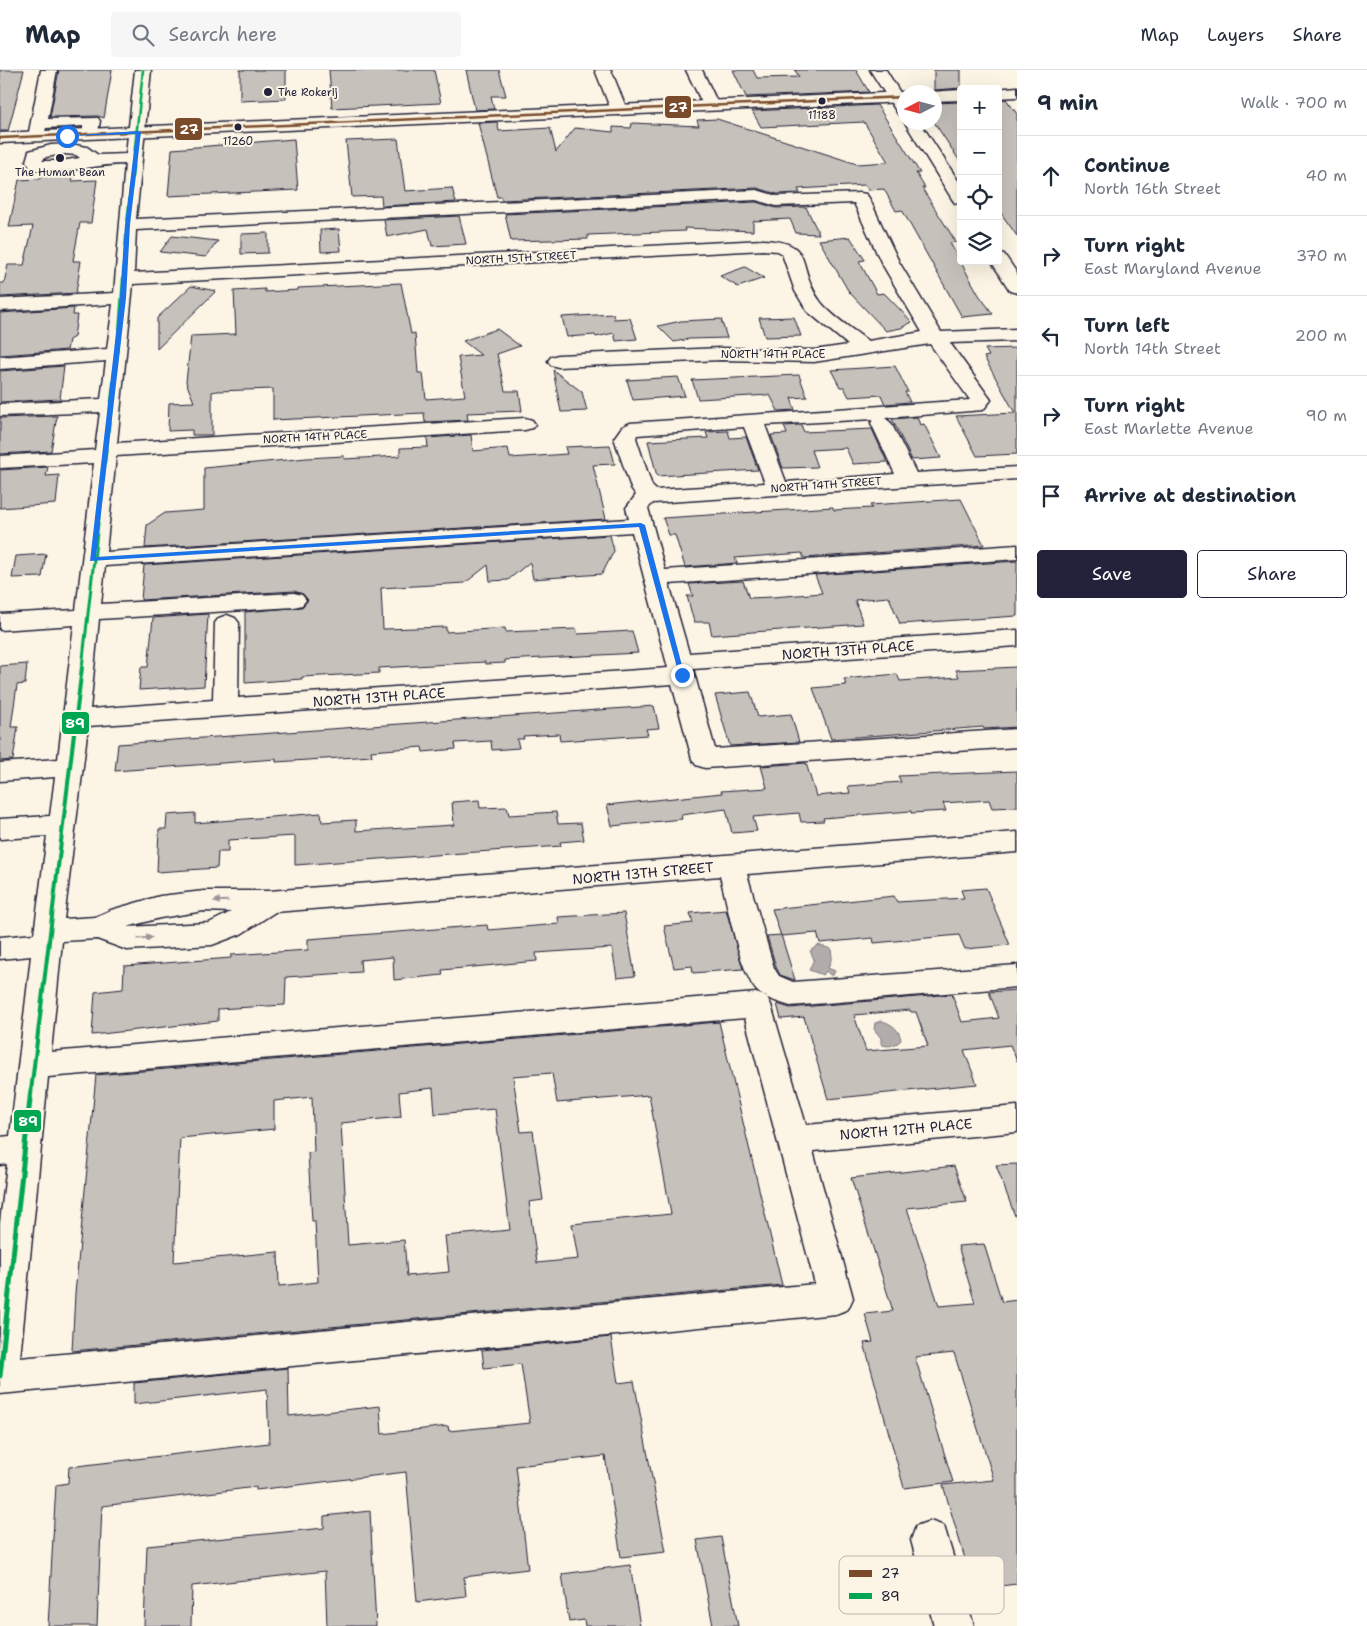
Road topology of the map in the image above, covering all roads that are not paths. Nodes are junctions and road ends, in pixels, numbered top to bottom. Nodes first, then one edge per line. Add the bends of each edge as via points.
1 (49, 70) edge
2 (144, 70) edge
3 (604, 70) edge
4 (694, 70) edge
5 (878, 70) edge
6 (1017, 92) edge
7 (1002, 93) edge
8 (897, 95) edge
9 (957, 95) edge
10 (942, 96) edge
11 (897, 102) edge
12 (710, 106) junction
13 (619, 110) junction
14 (917, 130) edge
15 (138, 132) junction
16 (40, 137) junction
17 (0, 138) edge
18 (135, 159) junction
19 (957, 193) edge
20 (127, 225) junction
21 (1002, 264) edge
22 (1016, 285) edge
23 (124, 288) junction
24 (0, 306) edge
25 (1017, 335) edge
26 (935, 338) junction
27 (864, 348) junction
28 (117, 354) junction
29 (558, 361) dead end
30 (0, 363) edge
31 (111, 405) junction
32 (0, 410) edge
33 (752, 420) junction
34 (882, 423) dead end
35 (525, 424) dead end
36 (106, 453) junction
37 (0, 462) edge
38 (1017, 473) edge
39 (908, 480) junction
40 (778, 488) junction
41 (643, 509) junction
42 (1017, 552) edge
43 (93, 560) junction
44 (656, 578) junction
45 (294, 600) dead end
46 (87, 614) junction
47 (0, 622) edge
48 (227, 623) dead end
49 (1017, 638) edge
50 (681, 669) junction
51 (225, 708) junction
52 (76, 718) junction
53 (1017, 738) edge
54 (70, 767) junction
55 (0, 772) edge
56 (62, 825) junction
57 (0, 829) edge
58 (1017, 842) edge
59 (731, 866) junction
60 (48, 937) junction
61 (0, 948) edge
62 (1017, 976) edge
63 (34, 1066) junction
64 (1017, 1119) edge
65 (794, 1139) junction
66 (13, 1150) edge
67 (5, 1283) edge
68 (0, 1377) edge
69 (930, 1540) dead end
70 (934, 1556) edge

1 - 16 street
2 - 15 street
3 - 13 street
4 - 12 street
5 - 8 street
6 - 7 street
9 - 10 street
11 - 12 street
12 - 13 street
13 - 15 street
14 - 19 street
15 - 16 street
15 - 18 street
16 - 17 street
16 - 18 street via 81,151 95,160
18 - 20 street
20 - 23 street
20 - 26 street via 757,195 776,201 860,198 890,262
21 - 22 street
23 - 24 street, NORTH 15TH STREET
23 - 27 street, NORTH 15TH STREET via 782,246 790,251 804,290 814,306
23 - 28 street
25 - 26 street, NORTH 14TH PLACE
26 - 27 street, NORTH 14TH PLACE
26 - 33 street via 981,400 976,406
27 - 29 street, NORTH 14TH PLACE via 814,356 721,354
28 - 30 street
28 - 31 street
31 - 32 street
31 - 36 street
33 - 40 street
33 - 41 street via 629,430 625,438 642,488
34 - 39 street
35 - 36 street, NORTH 14TH PLACE
36 - 37 street, NORTH 14TH PLACE
36 - 43 street
38 - 39 street, NORTH 14TH STREET
39 - 40 street, NORTH 14TH STREET
40 - 41 street, NORTH 14TH STREET
41 - 43 street, NORTH 14TH STREET
41 - 44 street
42 - 44 street
43 - 46 street
44 - 50 street
45 - 46 street
46 - 47 street
46 - 52 street
48 - 51 street
49 - 50 street, NORTH 13TH PLACE
50 - 51 street, NORTH 13TH PLACE
50 - 53 street via 705,759
51 - 52 street, NORTH 13TH PLACE
52 - 54 street
54 - 55 street
54 - 56 street
56 - 57 street
56 - 60 street
58 - 59 street, NORTH 13TH STREET
59 - 60 street, NORTH 13TH STREET via 269,902 212,934 127,939 99,928
59 - 62 street via 760,970 769,984 790,994
60 - 61 street, NORTH 13TH STREET
60 - 63 street
63 - 65 street via 756,1006
63 - 66 street
64 - 65 street, NORTH 12TH PLACE
65 - 68 street via 836,1298
66 - 67 street
67 - 68 street
69 - 70 street

